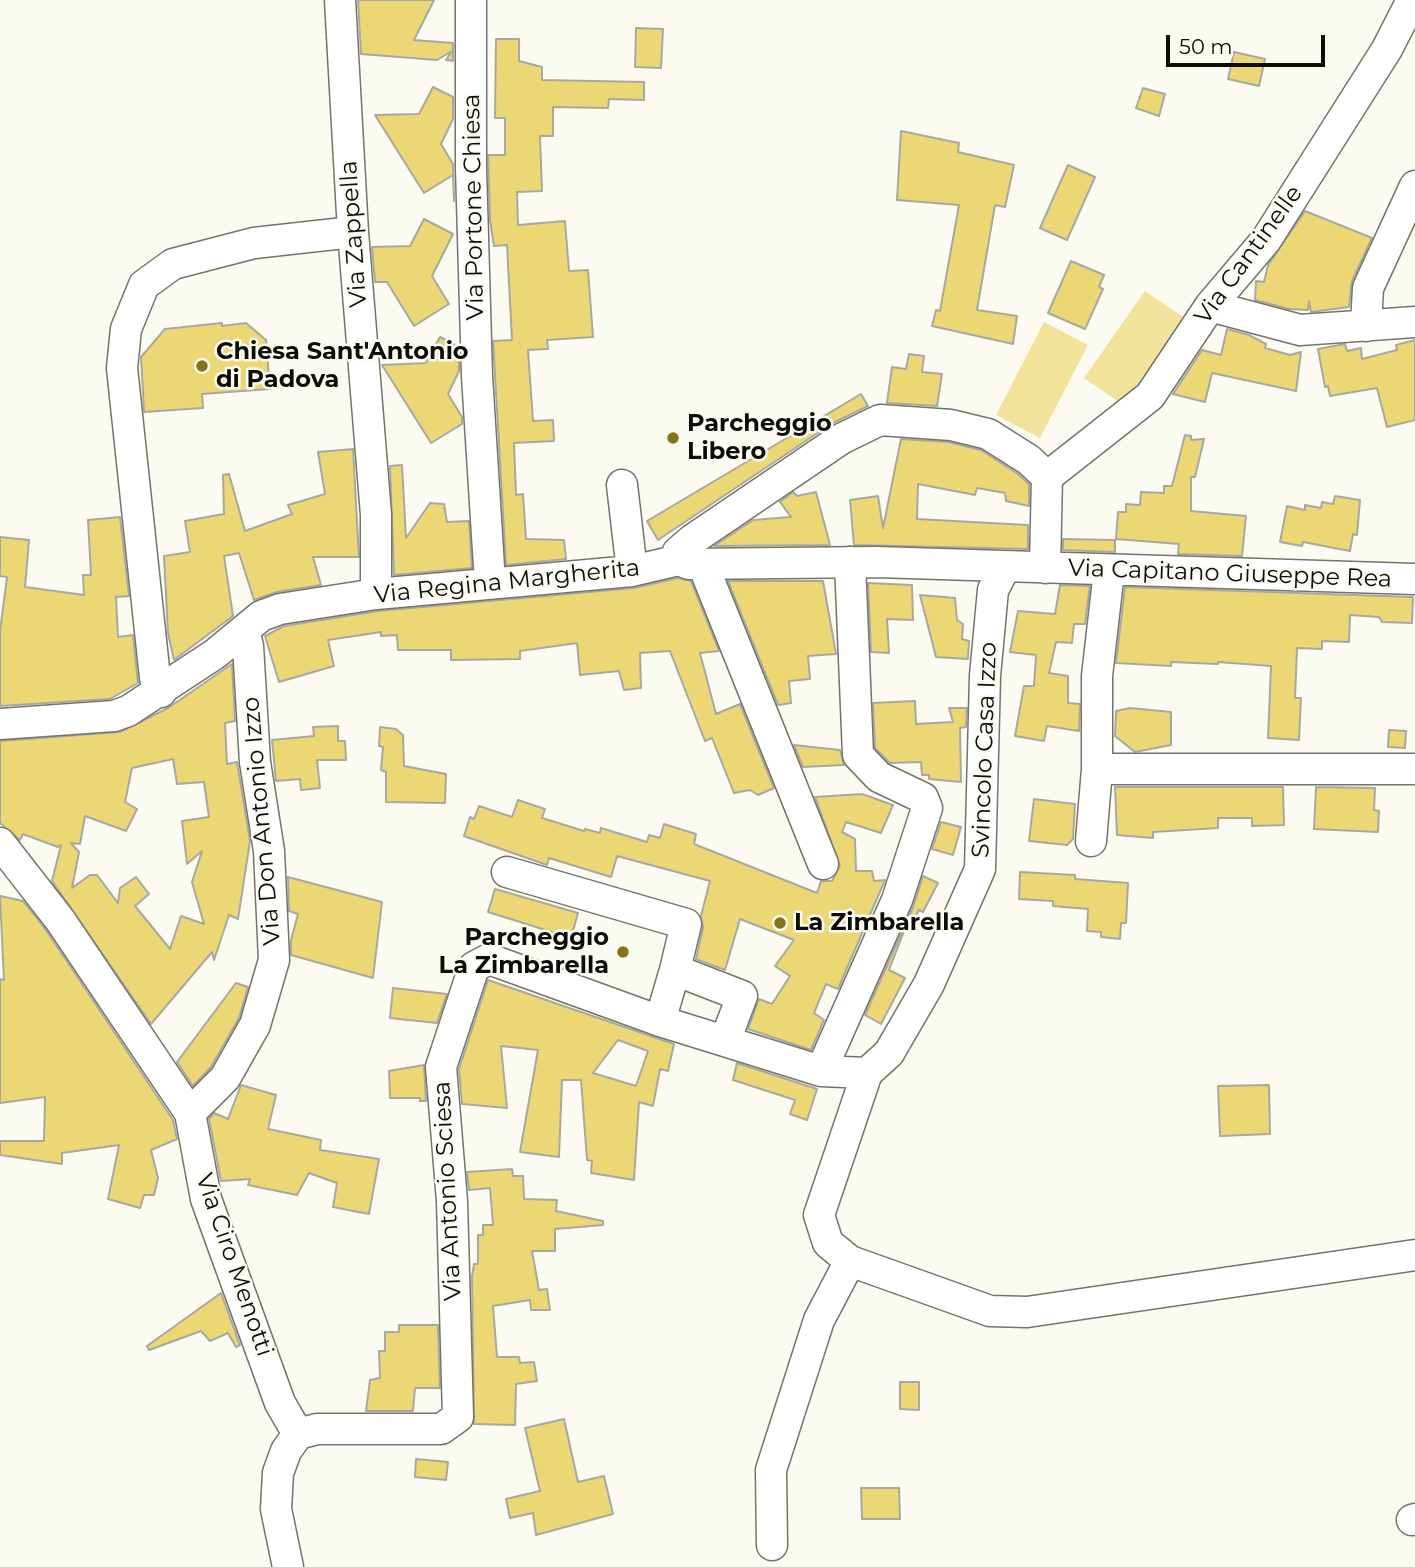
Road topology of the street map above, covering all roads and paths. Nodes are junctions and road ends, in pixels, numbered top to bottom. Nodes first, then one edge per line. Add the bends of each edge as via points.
1 (340, 0) edge
2 (471, 0) edge
3 (1412, 0) edge
4 (1415, 186) edge
5 (353, 232) junction
6 (1210, 306) junction
7 (1415, 322) edge
8 (1366, 326) junction
9 (1047, 477) junction
10 (622, 485) dead end
11 (691, 562) junction
12 (850, 562) junction
13 (1005, 567) junction
14 (1045, 568) junction
15 (632, 570) junction
16 (1109, 570) junction
17 (1415, 579) edge
18 (490, 583) junction
19 (376, 594) junction
20 (244, 630) junction
21 (161, 692) junction
22 (0, 724) edge
23 (1097, 769) junction
24 (1415, 769) edge
25 (1091, 841) dead end
26 (0, 843) edge
27 (823, 864) dead end
28 (507, 872) dead end
29 (675, 970) junction
30 (660, 1021) junction
31 (725, 1041) junction
32 (821, 1071) junction
33 (867, 1073) junction
34 (190, 1113) junction
35 (1415, 1255) edge
36 (850, 1261) junction
37 (298, 1434) junction
38 (772, 1545) dead end
39 (288, 1567) edge

1 - 5 street, Via Zappella
2 - 18 street, Via Portone Chiesa via 477,376
3 - 6 street, Via Cantinelle via 1387,49 1266,240
4 - 8 street via 1368,288
5 - 19 street, Via Zappella via 376,515
5 - 21 street via 254,243 173,264 144,285 126,329 122,368 155,678
6 - 8 street via 1300,330
6 - 9 street, Via Cantinelle via 1150,396
7 - 8 street
9 - 11 street via 988,433 880,420 841,439 692,540 678,552
9 - 14 street
10 - 15 street
11 - 12 street, Via Regina Margherita
11 - 15 street, Via Regina Margherita
11 - 27 street
12 - 13 street, Via Regina Margherita
12 - 32 street via 858,755 879,777 923,798 927,808 897,900
13 - 14 street, Via Regina Margherita
13 - 33 street, Svincolo Casa Izzo via 993,590 985,676 980,869 929,984 889,1053
14 - 16 street, Via Capitano Giuseppe Rea
15 - 18 street, Via Regina Margherita
16 - 17 street, Via Capitano Giuseppe Rea
16 - 23 street via 1097,676
18 - 19 street, Via Regina Margherita
19 - 20 street, Via Regina Margherita via 280,609 261,616
20 - 21 street, Via Regina Margherita
20 - 34 street, Via Don Antonio Izzo via 255,762 269,851 274,960 255,1025 225,1078
21 - 22 street, Via Regina Margherita via 114,716
23 - 24 street
23 - 25 street
26 - 34 street, Via Ciro Menotti via 60,920
28 - 29 street via 686,924
29 - 30 street
29 - 31 street via 742,996
30 - 31 street, Via Antonio Sciesa
30 - 37 street, Via Antonio Sciesa via 489,959 474,967 441,1067 452,1201 458,1417 441,1429 317,1429
31 - 32 street, Via Antonio Sciesa
32 - 33 street, Via Antonio Sciesa
33 - 36 street via 819,1216 828,1243
34 - 37 street, Via Ciro Menotti via 206,1199 280,1403
35 - 36 street via 1027,1312 989,1311
36 - 38 street via 819,1320 771,1470
37 - 39 street via 278,1473 276,1509

